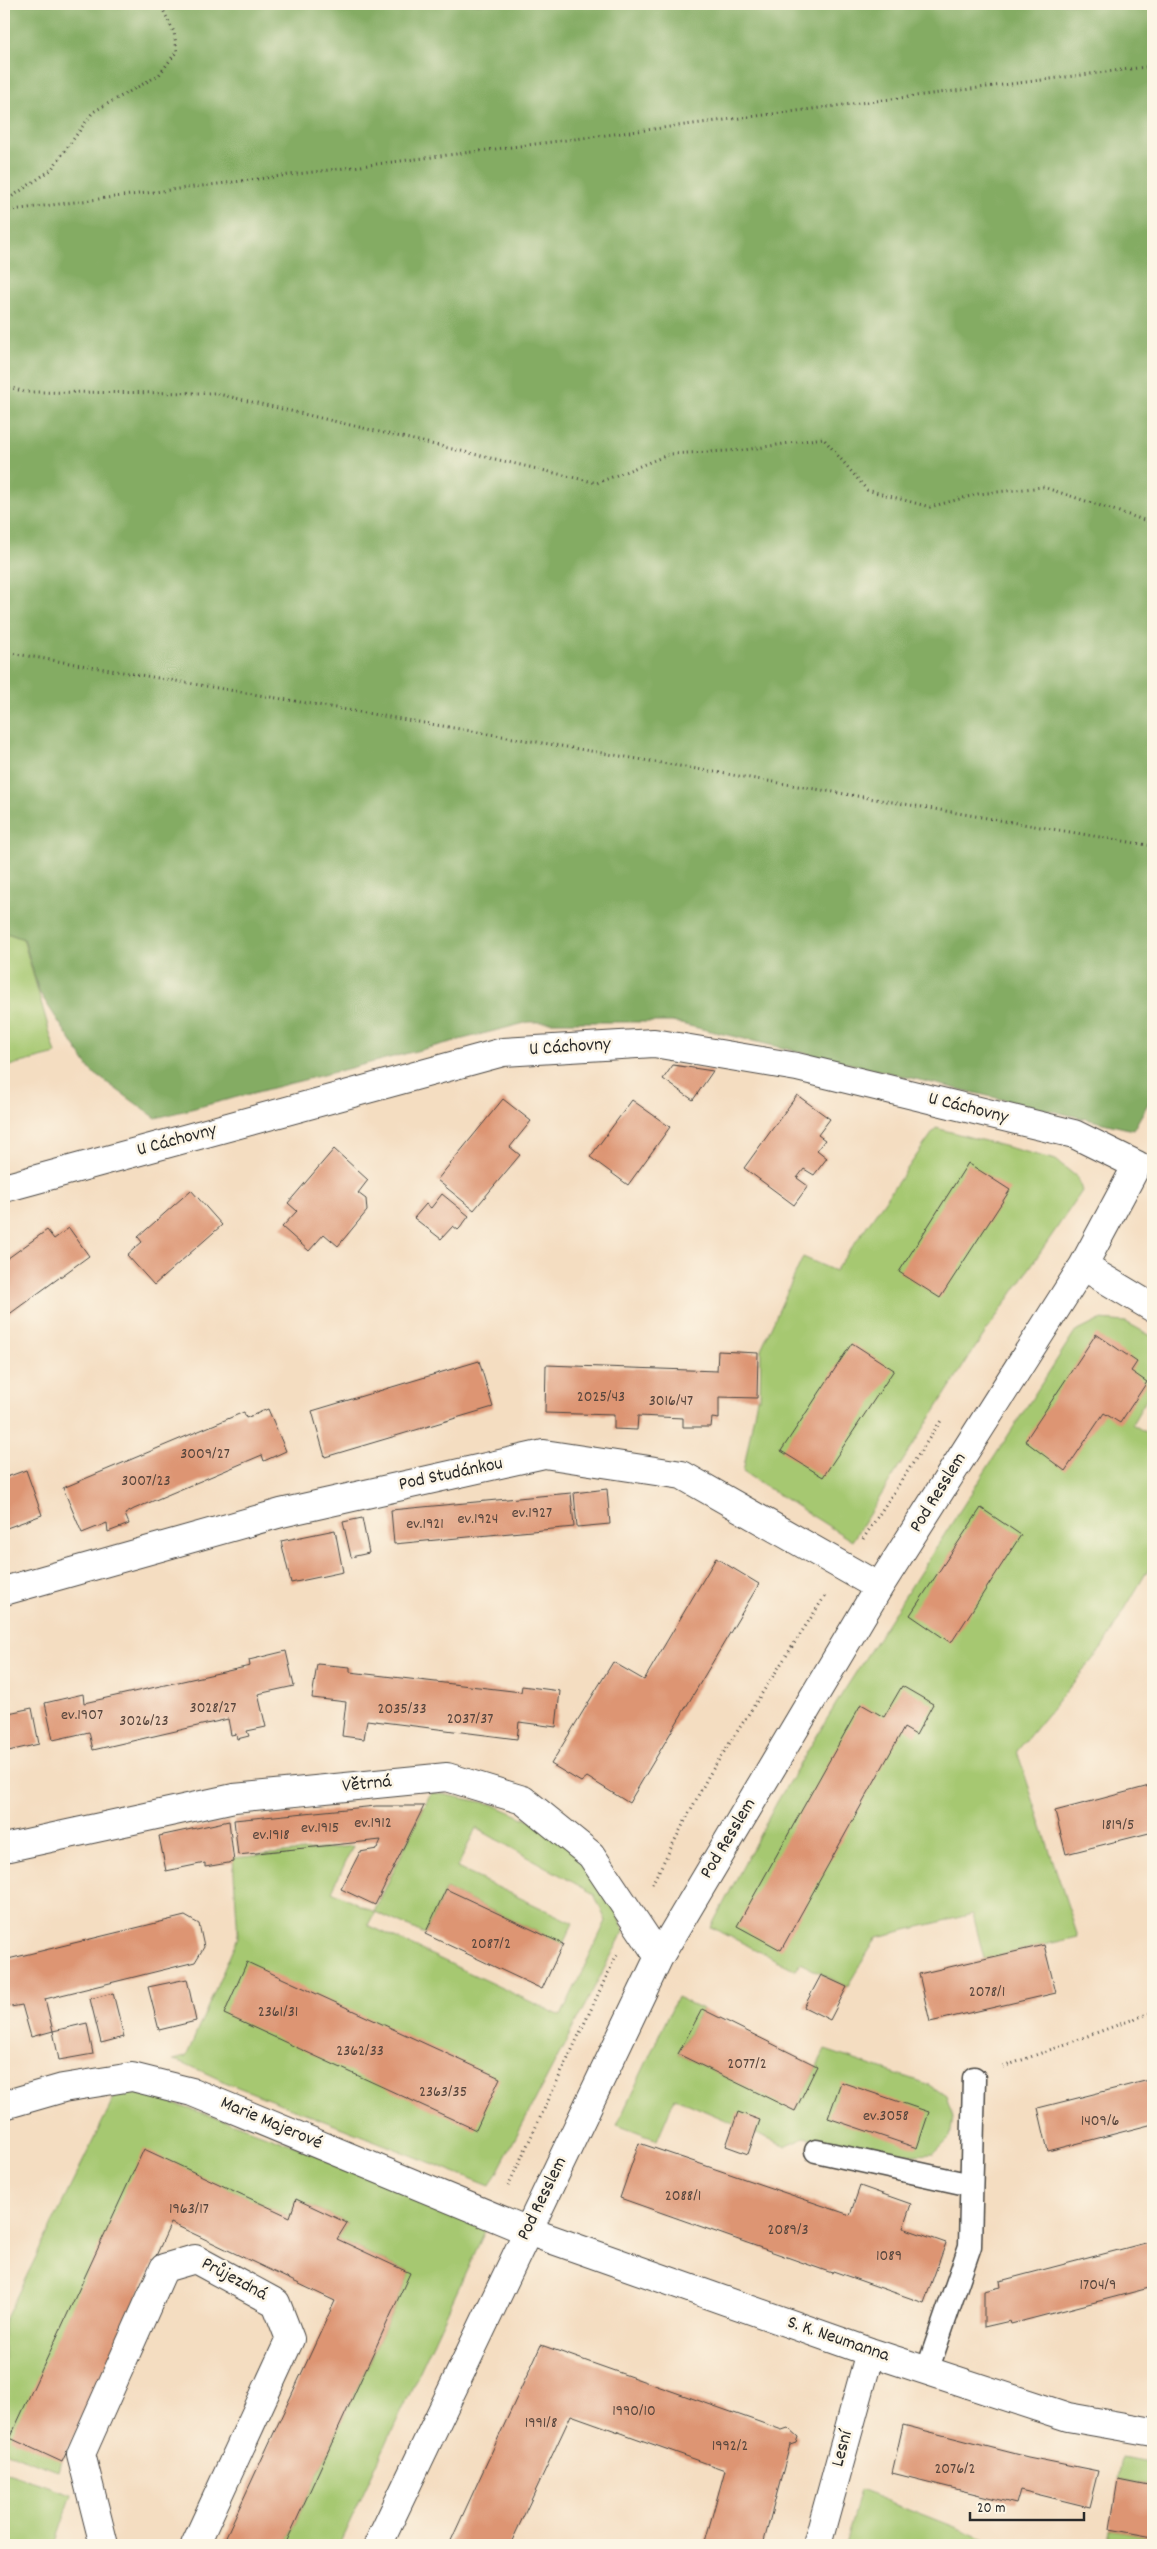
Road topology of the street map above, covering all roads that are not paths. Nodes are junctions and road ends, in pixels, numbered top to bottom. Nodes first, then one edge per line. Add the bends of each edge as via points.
1 (1137, 1165) joint
2 (4, 1188) edge
3 (1083, 1266) junction
4 (1153, 1308) edge
5 (879, 1587) junction
6 (4, 1591) edge
7 (4, 1848) edge
8 (659, 1957) junction
9 (974, 2078) road end
10 (4, 2105) edge
11 (816, 2151) dead end
12 (972, 2185) junction
13 (528, 2231) junction
14 (870, 2352) junction
15 (927, 2371) junction
16 (1153, 2432) edge
17 (104, 2545) edge
18 (195, 2545) edge
19 (378, 2545) edge
20 (817, 2545) edge

1 - 2 street, U Cáchovny via 1074,1134 797,1067 654,1043 503,1052
1 - 3 street, Pod Resslem
3 - 4 street
3 - 5 street, Pod Resslem
5 - 6 street, Pod Studánkou via 682,1475 544,1454 282,1513
5 - 8 street, Pod Resslem
7 - 8 street, Větrná via 234,1798 447,1777 524,1800 591,1855
8 - 13 street, Pod Resslem
9 - 12 lane
10 - 13 street, Marie Majerové via 63,2088 132,2077 192,2092
11 - 12 lane
12 - 15 lane via 970,2246
13 - 14 street, S. K. Neumanna
13 - 19 street, Pod Resslem
14 - 15 street, S. K. Neumanna
14 - 20 street, Lesní
15 - 16 street, S. K. Neumanna via 1068,2417
17 - 18 street, Průjezdná via 81,2454 164,2268 194,2259 276,2303 290,2339

